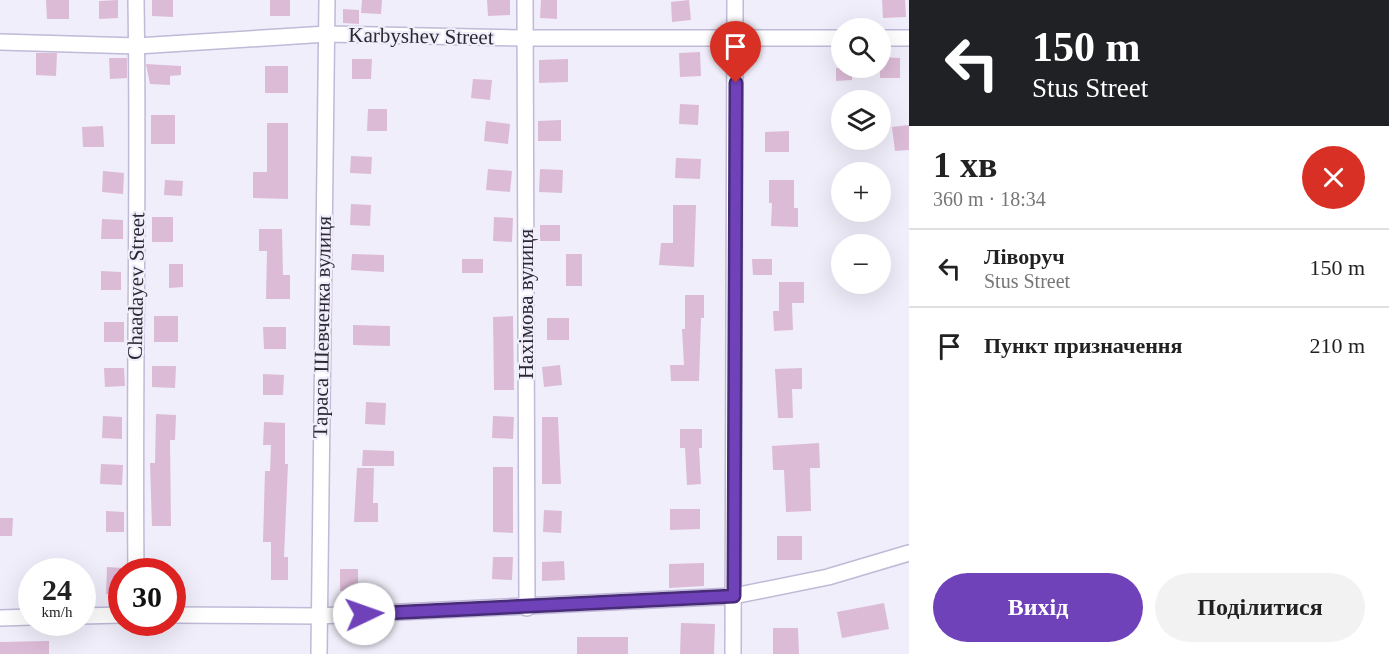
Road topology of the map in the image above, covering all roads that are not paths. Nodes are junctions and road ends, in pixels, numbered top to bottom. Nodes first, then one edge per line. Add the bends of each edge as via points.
1 (136, 0) edge
2 (327, 0) edge
3 (525, 0) edge
4 (735, 0) edge
5 (327, 34) junction
6 (736, 37) junction
7 (526, 38) junction
8 (831, 38) edge
9 (891, 38) edge
10 (909, 38) edge
11 (0, 42) edge
12 (137, 46) junction
13 (909, 553) edge
14 (136, 558) edge
15 (734, 596) junction
16 (527, 608) junction
17 (186, 615) edge
18 (318, 616) junction
19 (18, 617) edge
20 (0, 618) edge
21 (318, 654) edge
22 (733, 654) edge

1 - 12 street, Chaadayev Street
2 - 5 street, Тараса Шевченка вулиця
3 - 7 street, Нахімова вулиця
4 - 6 street
5 - 7 street, Karbyshev Street
5 - 12 street, Karbyshev Street
5 - 18 street, Тараса Шевченка вулиця
6 - 7 street, Karbyshev Street
6 - 8 street, Karbyshev Street
6 - 15 street
7 - 16 street, Нахімова вулиця
9 - 10 street
11 - 12 street, Karbyshev Street
12 - 14 street, Chaadayev Street
13 - 15 street via 828,577
15 - 16 street
15 - 22 street
16 - 18 street
17 - 18 street
18 - 21 street, Тараса Шевченка вулиця
19 - 20 street

